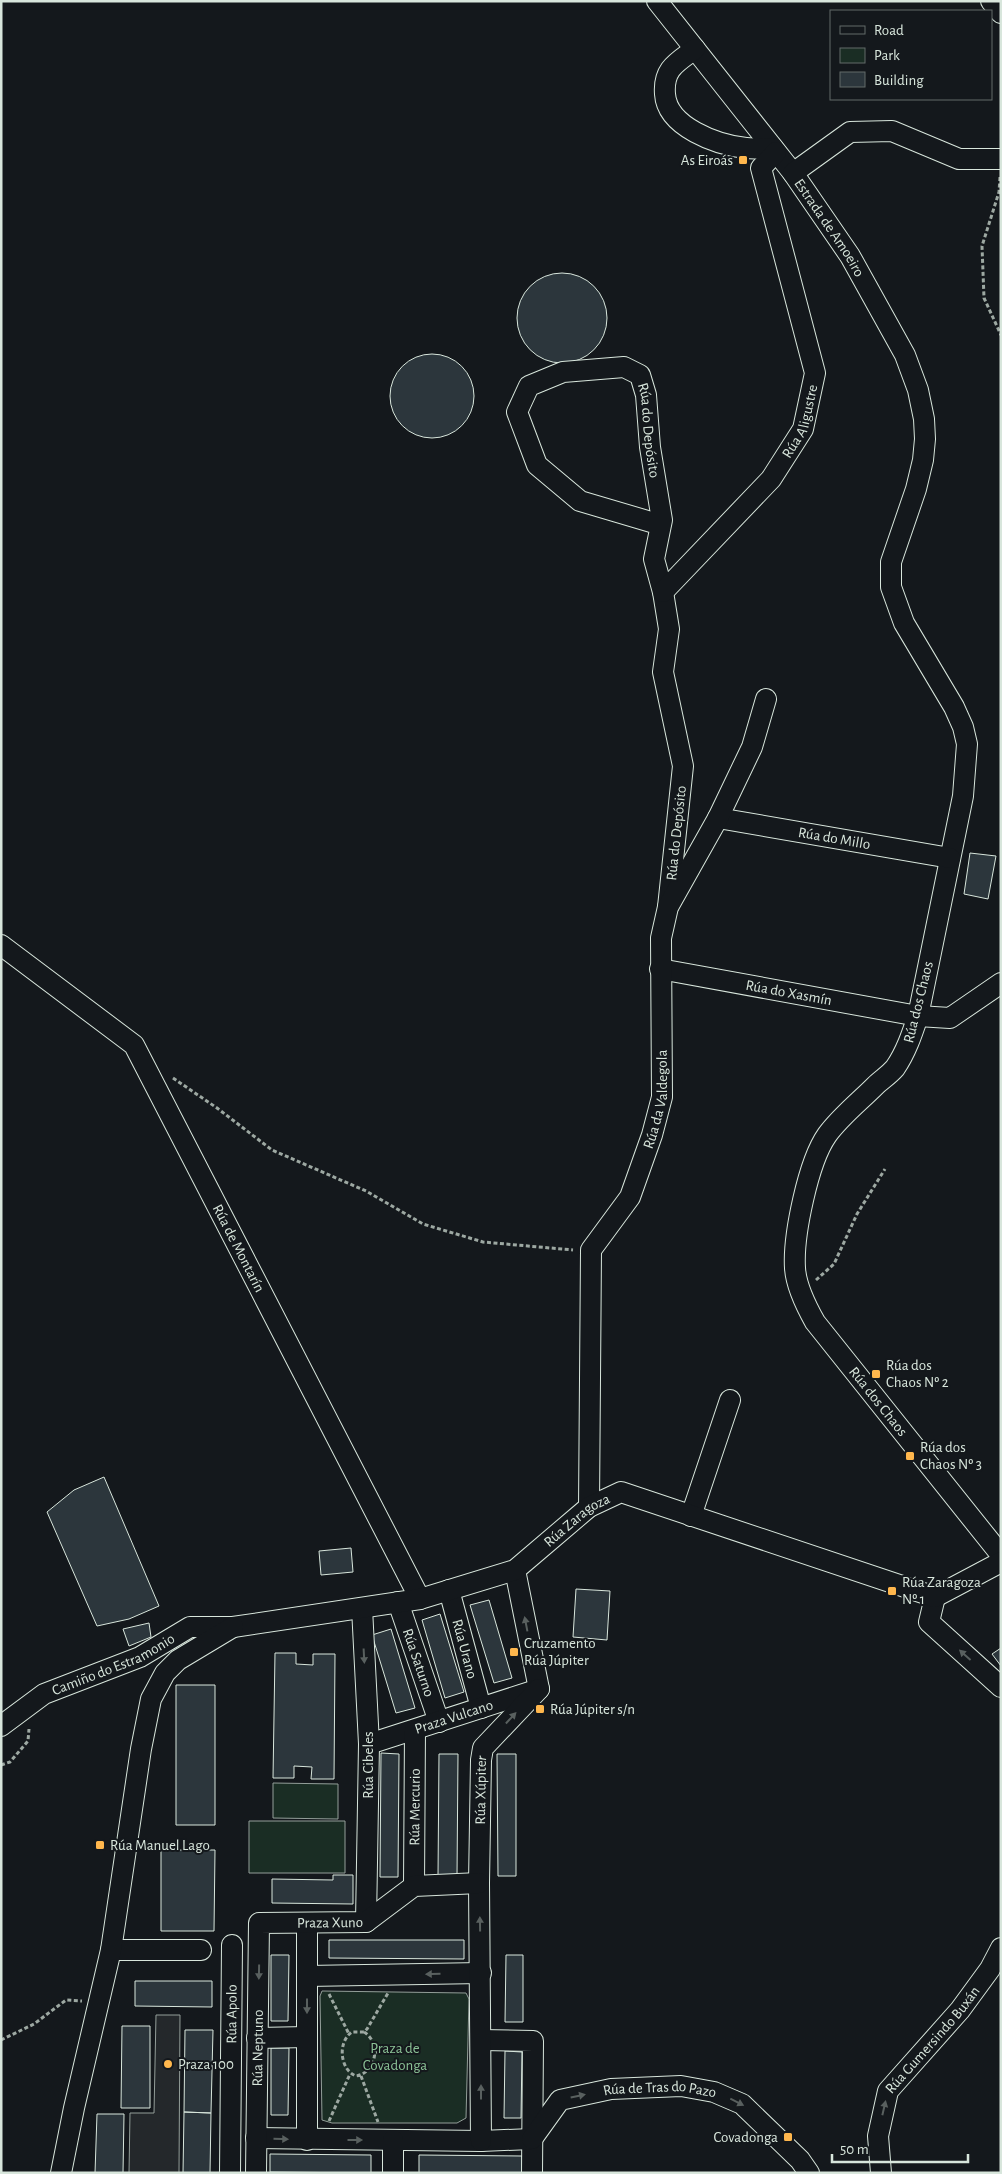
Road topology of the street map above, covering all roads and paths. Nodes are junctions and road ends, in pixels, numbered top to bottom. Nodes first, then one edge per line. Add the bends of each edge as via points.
1 (656, 1) edge
2 (991, 1) edge
3 (1001, 13) edge
4 (695, 49) junction
5 (774, 150) junction
6 (1001, 159) edge
7 (793, 173) junction
8 (1001, 174) edge
9 (1001, 335) edge
10 (916, 489) joint
11 (661, 525) junction
12 (663, 592) junction
13 (766, 700) dead end
14 (718, 818) junction
15 (950, 858) junction
16 (668, 907) junction
17 (1, 945) edge
18 (660, 969) junction
19 (1001, 983) edge
20 (918, 1016) junction
21 (167, 1074) dead end
22 (885, 1169) dead end
23 (591, 1250) junction
24 (801, 1292) junction
25 (730, 1400) dead end
26 (588, 1507) junction
27 (692, 1516) junction
28 (1001, 1555) edge
29 (1001, 1562) edge
30 (515, 1570) junction
31 (449, 1590) junction
32 (936, 1597) junction
33 (420, 1599) junction
34 (398, 1602) junction
35 (362, 1608) junction
36 (232, 1627) junction
37 (538, 1688) junction
38 (1001, 1688) edge
39 (32, 1703) junction
40 (482, 1708) junction
41 (439, 1722) junction
42 (1, 1726) edge
43 (416, 1730) junction
44 (369, 1744) junction
45 (1, 1765) edge
46 (479, 1883) junction
47 (414, 1886) junction
48 (366, 1922) junction
49 (259, 1923) joint
50 (307, 1923) junction
51 (232, 1945) dead end
52 (1001, 1948) edge
53 (111, 1950) junction
54 (201, 1950) dead end
55 (481, 1973) junction
56 (398, 1975) junction
57 (314, 1976) junction
58 (98, 2002) junction
59 (364, 2032) junction
60 (349, 2034) junction
61 (307, 2037) junction
62 (257, 2038) junction
63 (1, 2040) edge
64 (481, 2040) junction
65 (376, 2052) junction
66 (396, 2053) dead end
67 (350, 2074) junction
68 (360, 2076) junction
69 (256, 2138) junction
70 (532, 2139) junction
71 (313, 2140) junction
72 (389, 2140) junction
73 (481, 2140) junction
74 (61, 2173) edge
75 (230, 2173) edge
76 (256, 2173) edge
77 (393, 2173) edge
78 (532, 2173) edge
79 (809, 2173) edge
80 (880, 2173) edge

1 - 4 street, Estrada de Amoeiro
2 - 3 street
4 - 5 street, Estrada de Amoeiro
4 - 5 street via 666,75 665,100 670,114 696,133 745,148
5 - 7 street, Estrada de Amoeiro
5 - 12 street, Rúa Aligustre via 761,168 814,373 803,429 771,479
6 - 7 street via 959,160 892,131 850,132
7 - 10 street, Estrada de Amoeiro via 850,256 905,355 918,390 924,419 923,460
8 - 9 path via 999,192 982,246 984,298
10 - 15 street, Rúa dos Chaos via 892,562 891,587 904,623 963,727 966,744 963,796
11 - 11 street, Rúa do Depósito via 580,501 538,466 517,412 529,386 563,372 624,367 640,375 646,395
11 - 12 street, Rúa do Depósito via 654,559
12 - 16 street, Rúa do Depósito via 669,630 663,672 683,766
13 - 14 street, Rúa da Valdegola via 752,747
14 - 15 street, Rúa do Millo
14 - 16 street, Rúa da Valdegola
15 - 20 street, Rúa dos Chaos
16 - 18 street, Rúa da Valdegola via 661,938
17 - 33 street, Rúa de Montarín via 134,1045
18 - 20 street, Rúa do Xasmín
18 - 23 street, Rúa da Valdegola via 662,1097 630,1197
19 - 20 street, Rúa do Xasmín via 950,1018
20 - 24 street, Rúa dos Chaos via 908,1046 894,1069 848,1111 815,1157 796,1244 795,1269
21 - 23 path via 272,1150 366,1191 423,1224 483,1242
22 - 24 path via 858,1214 834,1264
23 - 26 street
24 - 28 street, Rúa dos Chaos via 815,1322
25 - 27 street
26 - 27 street, Rúa Zaragoza via 621,1492
26 - 30 street, Rúa Zaragoza
27 - 32 street, Rúa Zaragoza
29 - 32 street
30 - 31 street, Rúa Zaragoza
37 -> 30 street
31 - 33 street, Rúa Zaragoza
31 - 40 street, Rúa Urano
38 -> 32 street via 928,1622
33 - 34 street, Rúa Zaragoza
34 - 35 street, Rúa Zaragoza
34 - 41 street, Rúa Saturno
35 - 36 street, Rúa Zaragoza
35 -> 44 street, Rúa Cibeles
36 - 39 street, Camiño do Estramonio via 190,1627 140,1656 44,1694
36 - 53 street via 178,1660 165,1673 151,1699
37 - 40 street, Praza Vulcano
46 -> 37 street, Rúa Xúpiter via 483,1748
39 - 42 street, Camiño do Estramonio
39 - 45 path via 28,1741 10,1762
40 - 41 street, Praza Vulcano
41 - 43 street, Praza Vulcano
43 - 44 street, Praza Vulcano
43 - 47 street, Rúa Mercurio
44 - 48 street, Rúa Cibeles
46 - 47 street
55 -> 46 street, Rúa Xúpiter
47 - 48 street, Praza Xuno
48 - 50 street, Praza Xuno
49 - 50 street, Praza Xuno
49 -> 62 street, Rúa Neptuno
50 - 57 street
51 - 75 street, Rúa Apolo
80 -> 52 street, Rúa Gumersindo Buxán via 878,2136 888,2092 960,2010
53 - 54 street
53 - 58 street
55 -> 56 street
55 - 64 street
56 - 57 street
56 - 59 path
57 - 60 path
57 -> 61 street
58 - 63 path via 66,2000 34,2024
58 - 74 street
59 - 60 path
59 - 65 path via 370,2035
60 - 67 path via 344,2043 343,2060
61 - 62 street
61 - 71 street
62 - 69 street, Rúa Neptuno
64 - 70 street via 533,2041
73 -> 64 street
65 - 66 path
65 - 68 path via 369,2071
67 - 68 path
67 - 71 path
68 - 72 path
69 -> 71 street
69 - 76 street, Rúa Neptuno
70 - 73 street
70 - 78 street
70 -> 79 street, Rúa de Tras do Pazo via 560,2100 611,2089 681,2086 714,2092 742,2104 800,2160
71 -> 72 street
72 - 73 street
72 - 77 street

